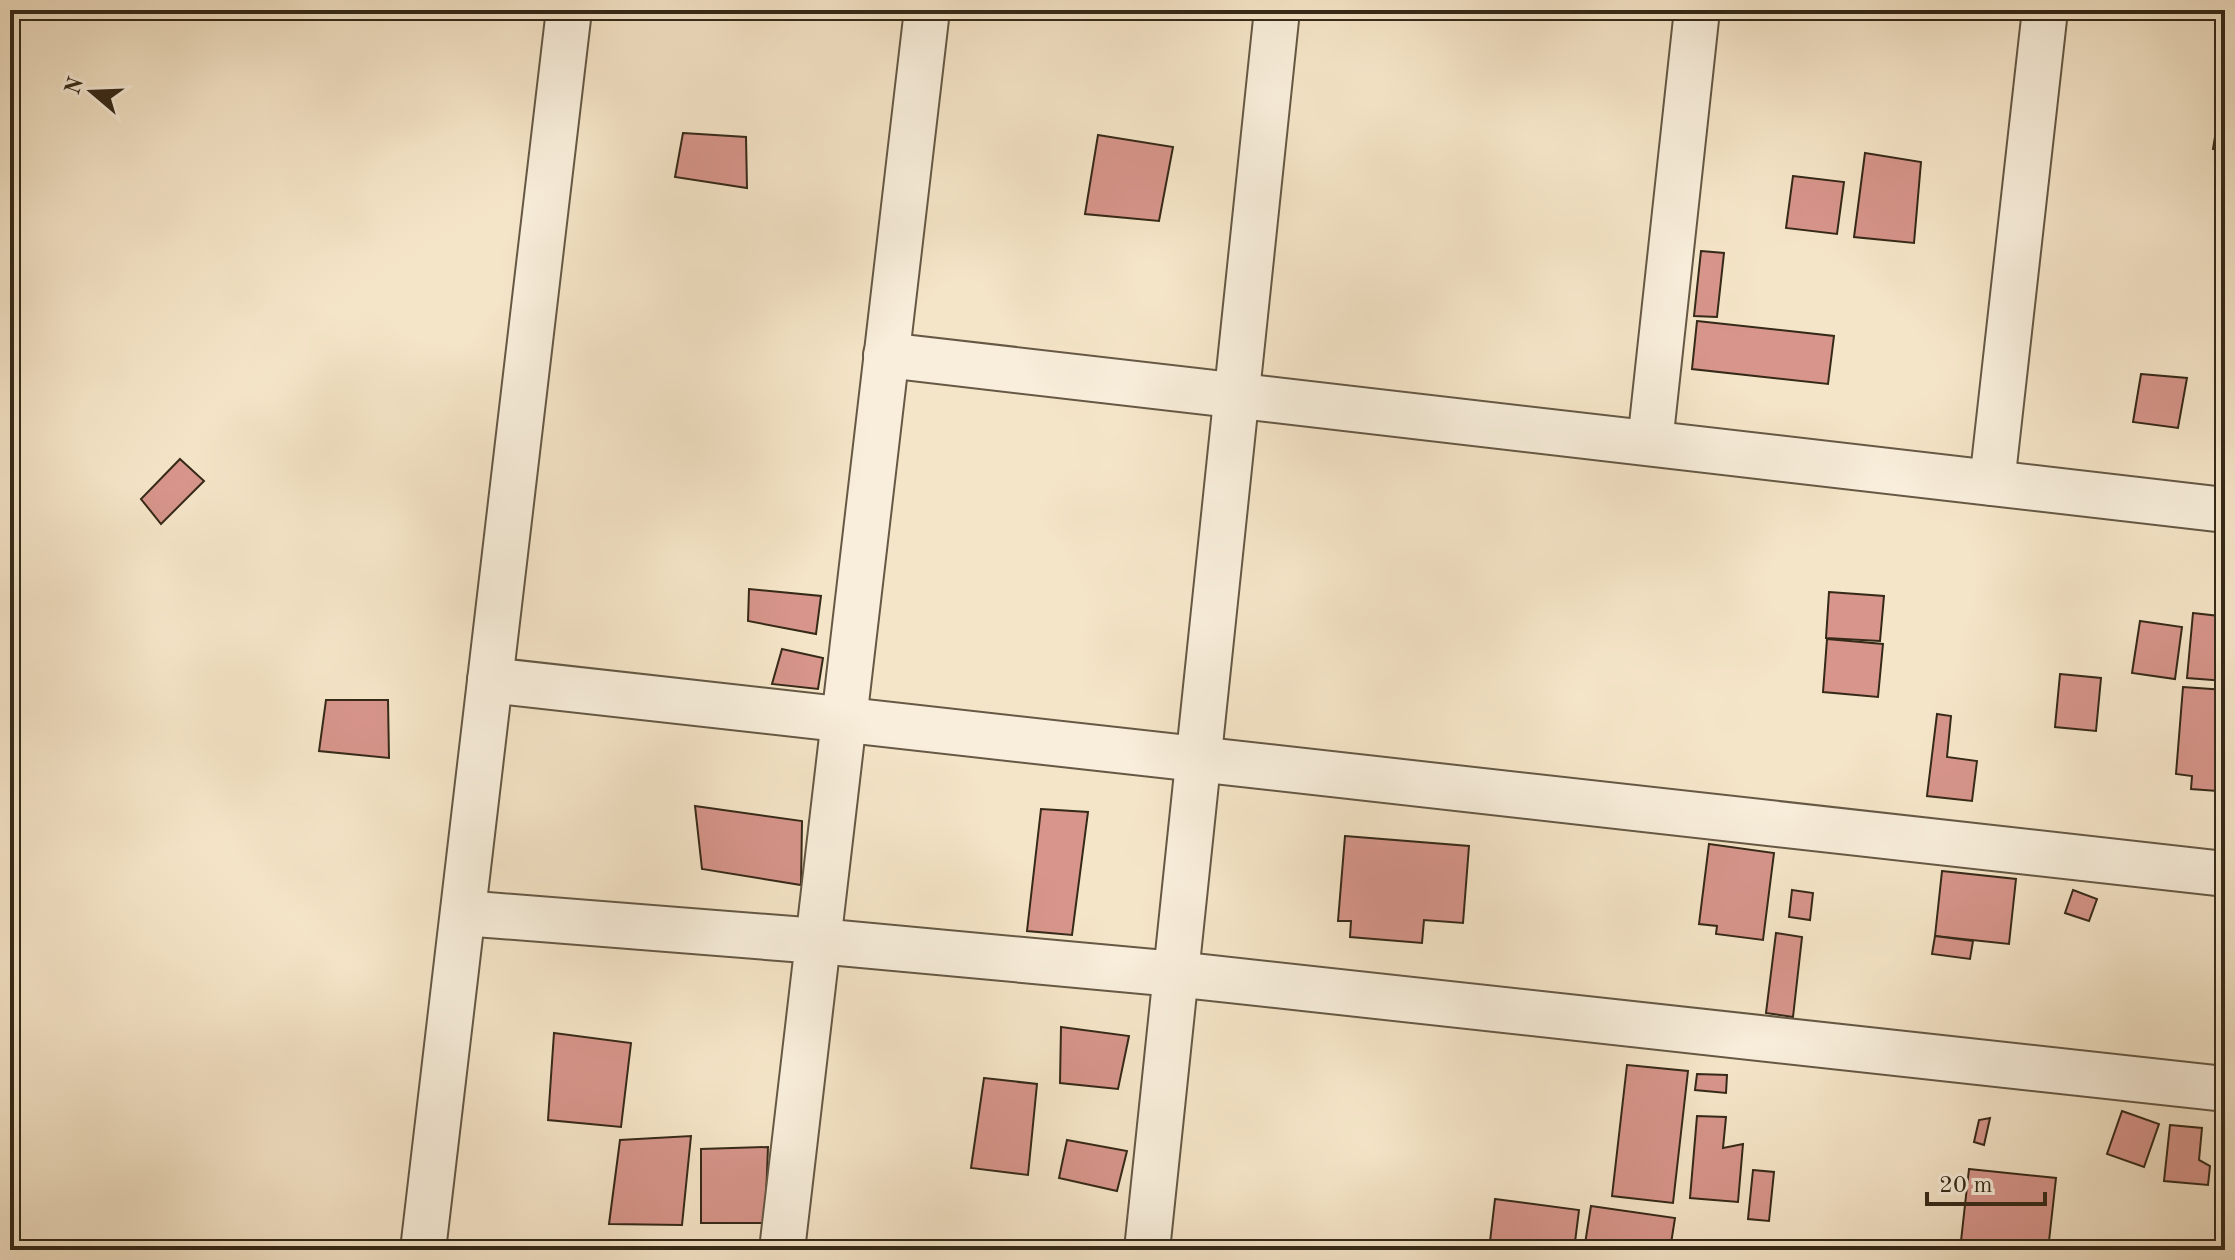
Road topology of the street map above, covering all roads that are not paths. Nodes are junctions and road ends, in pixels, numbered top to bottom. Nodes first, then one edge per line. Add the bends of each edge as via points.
1 (569, 10) edge
2 (927, 10) edge
3 (1277, 10) edge
4 (1697, 10) edge
5 (2045, 10) edge
6 (886, 355) junction
7 (1236, 395) junction
8 (1650, 443) junction
9 (1992, 483) junction
10 (2225, 510) edge
11 (490, 680) junction
12 (844, 720) junction
13 (1198, 759) junction
14 (2225, 874) edge
15 (463, 913) junction
16 (818, 941) junction
17 (1175, 974) junction
18 (2225, 1089) edge
19 (423, 1250) edge
20 (782, 1250) edge
21 (1147, 1250) edge

1 - 11 street
2 - 6 street
3 - 7 street
4 - 8 street
5 - 9 street
6 - 7 street
6 - 12 street
7 - 8 street
7 - 13 street
8 - 9 street
9 - 10 street
11 - 12 street
11 - 15 street
12 - 13 street
12 - 16 street
13 - 14 street
13 - 17 street
15 - 16 street
15 - 19 street
16 - 17 street
16 - 20 street
17 - 18 street
17 - 21 street

